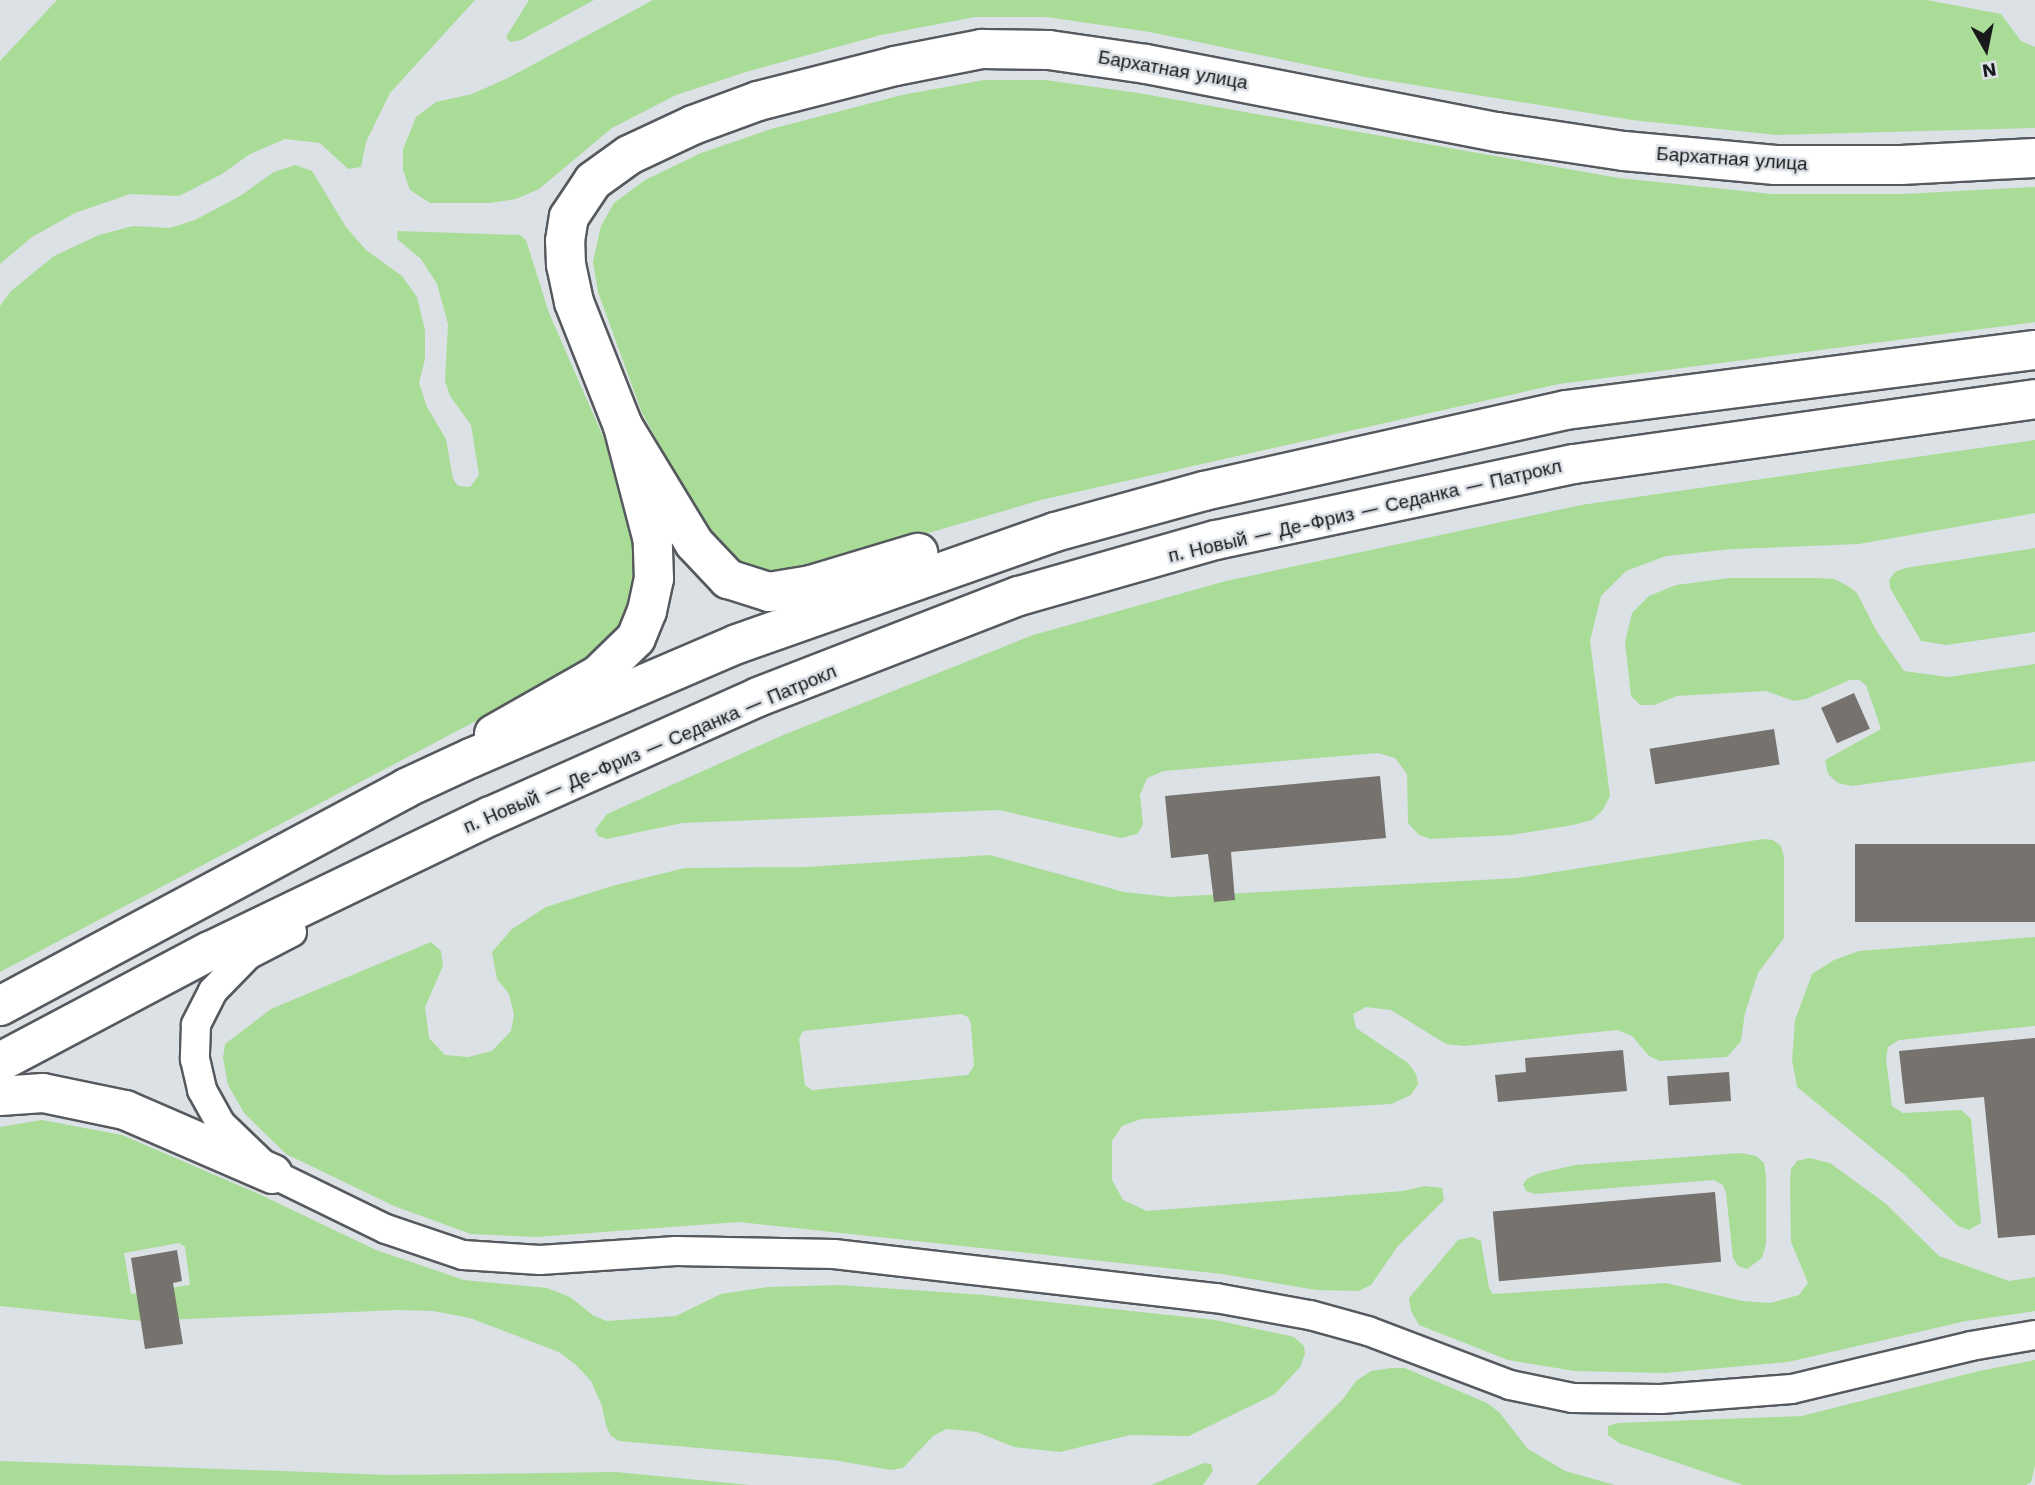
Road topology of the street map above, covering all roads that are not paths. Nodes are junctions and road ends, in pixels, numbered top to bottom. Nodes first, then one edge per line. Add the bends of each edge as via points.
1 (2035, 158) edge
2 (2035, 350) edge
3 (2035, 399) edge
4 (624, 426) junction
5 (1055, 532) junction
6 (471, 758) junction
7 (491, 816) junction
8 (0, 1006) edge
9 (0, 1062) edge
10 (0, 1096) edge
11 (273, 1174) junction
12 (2035, 1335) edge

1 - 4 main road, Бархатная улица via 1775,165 1624,151 1497,132 1146,64 1049,50 982,49 758,101 629,155 593,181 569,217 566,265 585,336
2 - 5 main road via 1566,410 1204,491
3 - 7 main road, п. Новый — Де-Фриз — Седанка — Патрокл via 1574,464 1216,540 1019,596 758,697
4 - 5 main road via 694,543 728,579 769,592 811,585 1012,524
4 - 6 main road via 653,541 654,579 636,638 598,675 499,729
5 - 6 main road via 737,644
6 - 8 main road via 406,788
7 - 9 main road, п. Новый — Де-Фриз — Седанка — Патрокл via 210,951
7 - 11 street via 461,847 248,955 213,991 196,1025 195,1059 202,1090 220,1123
10 - 11 main road via 43,1093 125,1110
11 - 12 street via 386,1228 463,1255 540,1260 676,1251 834,1254 1203,1296 1310,1315 1368,1331 1510,1385 1573,1398 1661,1399 1792,1389

